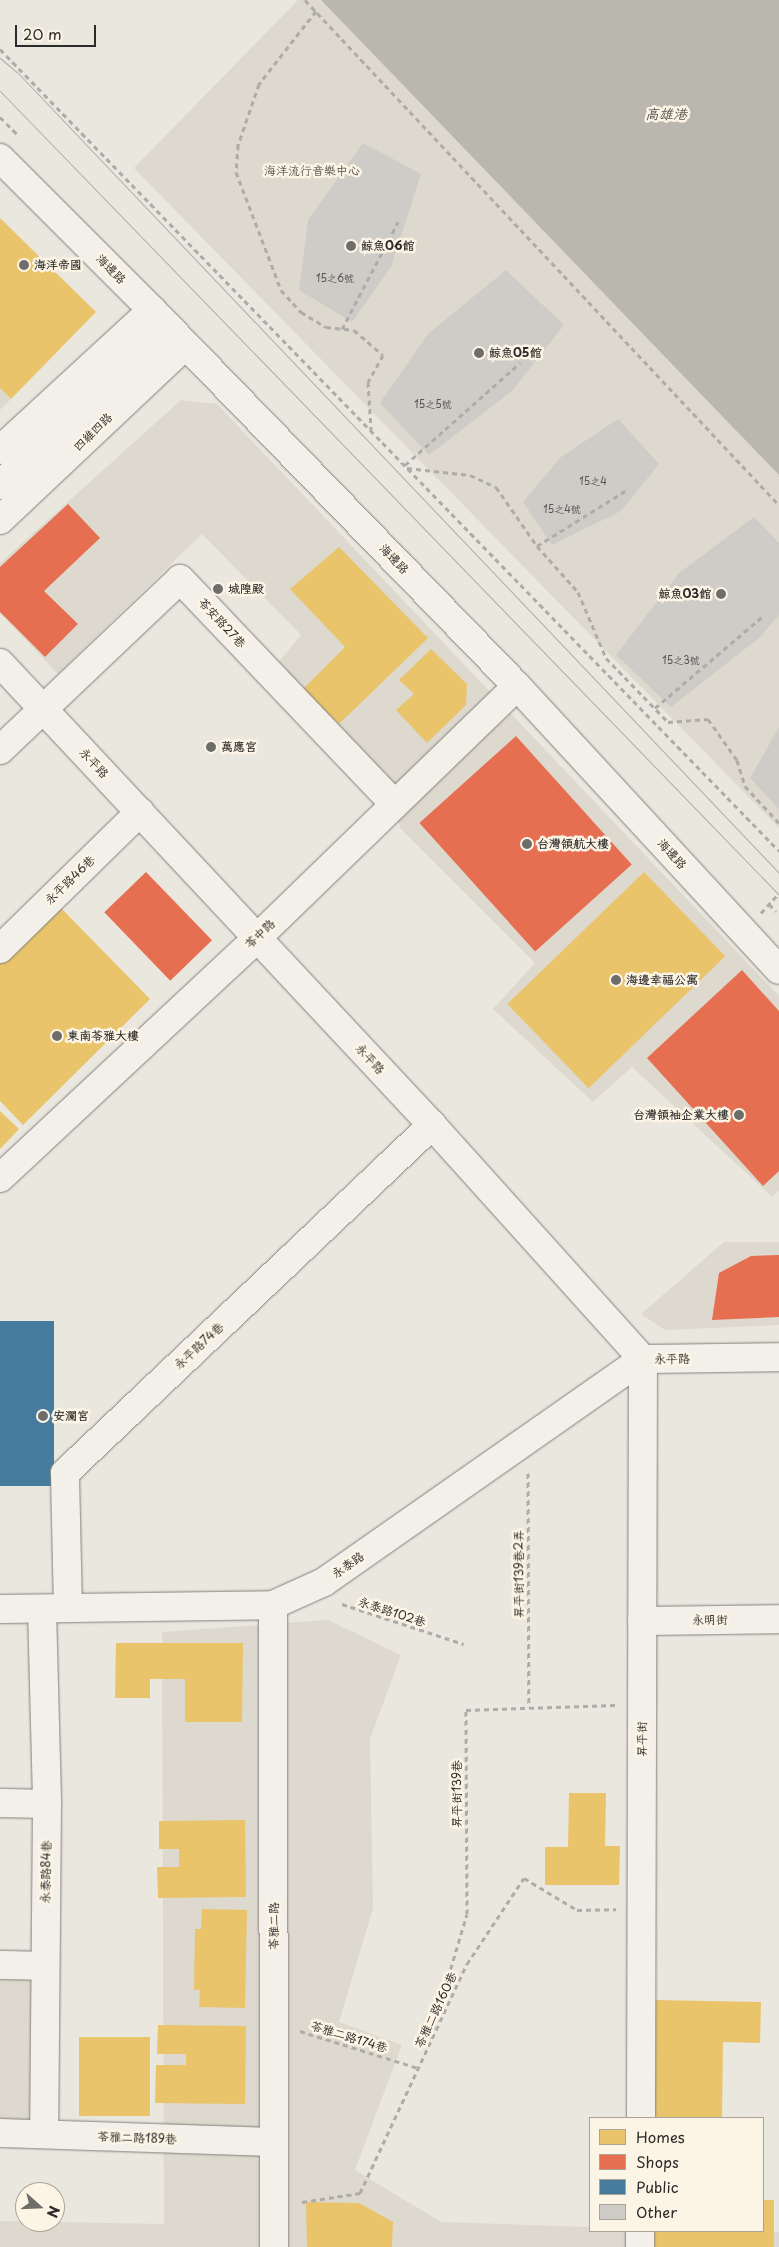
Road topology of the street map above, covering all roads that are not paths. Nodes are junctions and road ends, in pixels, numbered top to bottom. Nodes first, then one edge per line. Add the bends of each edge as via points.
1 (0, 158) edge
2 (169, 327) junction
3 (0, 450) edge
4 (0, 485) edge
5 (0, 520) edge
6 (0, 663) edge
7 (517, 686) junction
8 (43, 708) junction
9 (0, 750) edge
10 (393, 803) junction
11 (140, 812) junction
12 (257, 938) junction
13 (0, 949) edge
14 (779, 970) edge
15 (432, 1125) junction
16 (0, 1178) edge
17 (779, 1357) edge
18 (643, 1359) junction
19 (273, 1606) junction
20 (55, 1608) junction
21 (0, 1609) edge
22 (779, 1619) edge
23 (642, 1621) junction
24 (0, 1804) edge
25 (47, 1804) junction
26 (0, 1965) edge
27 (44, 1966) junction
28 (641, 2117) edge
29 (0, 2134) edge
30 (44, 2134) junction
31 (274, 2142) junction
32 (640, 2232) edge
33 (274, 2247) edge
34 (640, 2247) edge

1 - 2 street, 海邊路
2 - 3 street
2 - 4 street
2 - 5 street, 四維四路
2 - 7 street, 海邊路
6 - 8 street, 永平路
7 - 10 street, 苓中路
7 - 14 street, 海邊路
8 - 9 street
8 - 10 street, 苓安路27巷 via 180,579
8 - 11 street, 永平路
10 - 12 street, 苓中路
11 - 12 street, 永平路
11 - 13 street, 永平路46巷
12 - 15 street, 永平路
12 - 16 street, 苓中路
15 - 18 street, 永平路
15 - 20 street, 永平路74巷 via 65,1473
17 - 18 street, 永平路
18 - 19 street, 永泰路 via 324,1582
18 - 23 street, 昇平街
19 - 20 street, 永泰路
19 - 31 street, 苓雅二路
20 - 21 street, 永泰路
20 - 25 street, 永泰路84巷
22 - 23 street, 永明街
23 - 28 street, 昇平街
24 - 25 street
25 - 27 street, 永泰路84巷
26 - 27 street
27 - 30 street, 永泰路84巷
29 - 30 street, 苓雅二路189巷
30 - 31 street, 苓雅二路189巷
31 - 33 street, 苓雅二路
32 - 34 street

